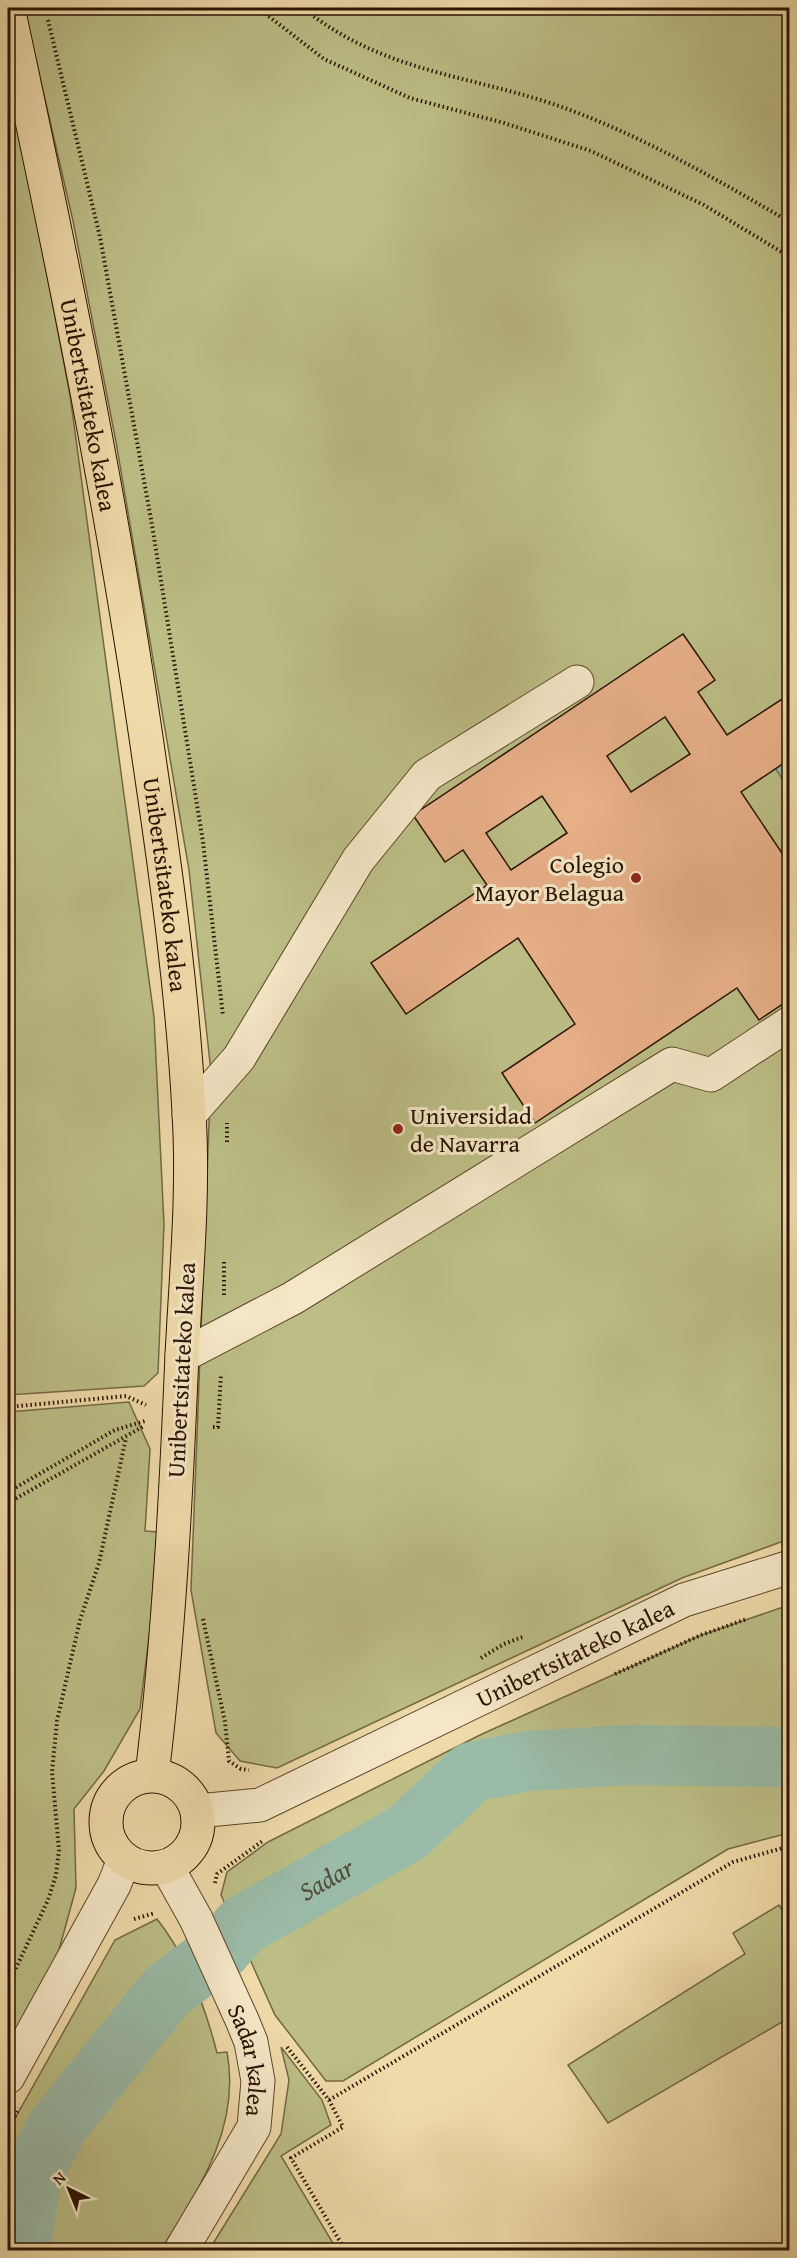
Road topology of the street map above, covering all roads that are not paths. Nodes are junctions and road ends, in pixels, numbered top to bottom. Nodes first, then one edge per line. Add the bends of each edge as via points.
1 (8, 8) edge
2 (577, 682) dead end
3 (789, 1023) edge
4 (189, 1115) junction
5 (182, 1356) junction
6 (789, 1568) edge
7 (152, 1775) junction
8 (198, 1811) junction
9 (124, 1860) junction
10 (167, 1867) junction
11 (8, 2077) edge
12 (181, 2250) edge

1 - 4 main road, Unibertsitateko kalea via 62,256 128,613 167,880
2 - 4 street via 427,775 358,860 239,1058
3 - 5 street via 711,1074 672,1064 293,1298
4 - 5 main road, Unibertsitateko kalea
5 - 7 main road, Unibertsitateko kalea via 160,1711
6 - 8 street, Unibertsitateko kalea via 684,1600 260,1805
7 - 8 main road via 181,1784 192,1795
7 - 9 main road via 132,1780 118,1790 109,1805 105,1820 108,1838
8 - 10 main road via 200,1821 194,1845 183,1858
9 - 10 main road via 147,1869
9 - 11 street
10 - 12 street, Sadar kalea via 201,1928 242,2020 251,2042 258,2081 254,2127

